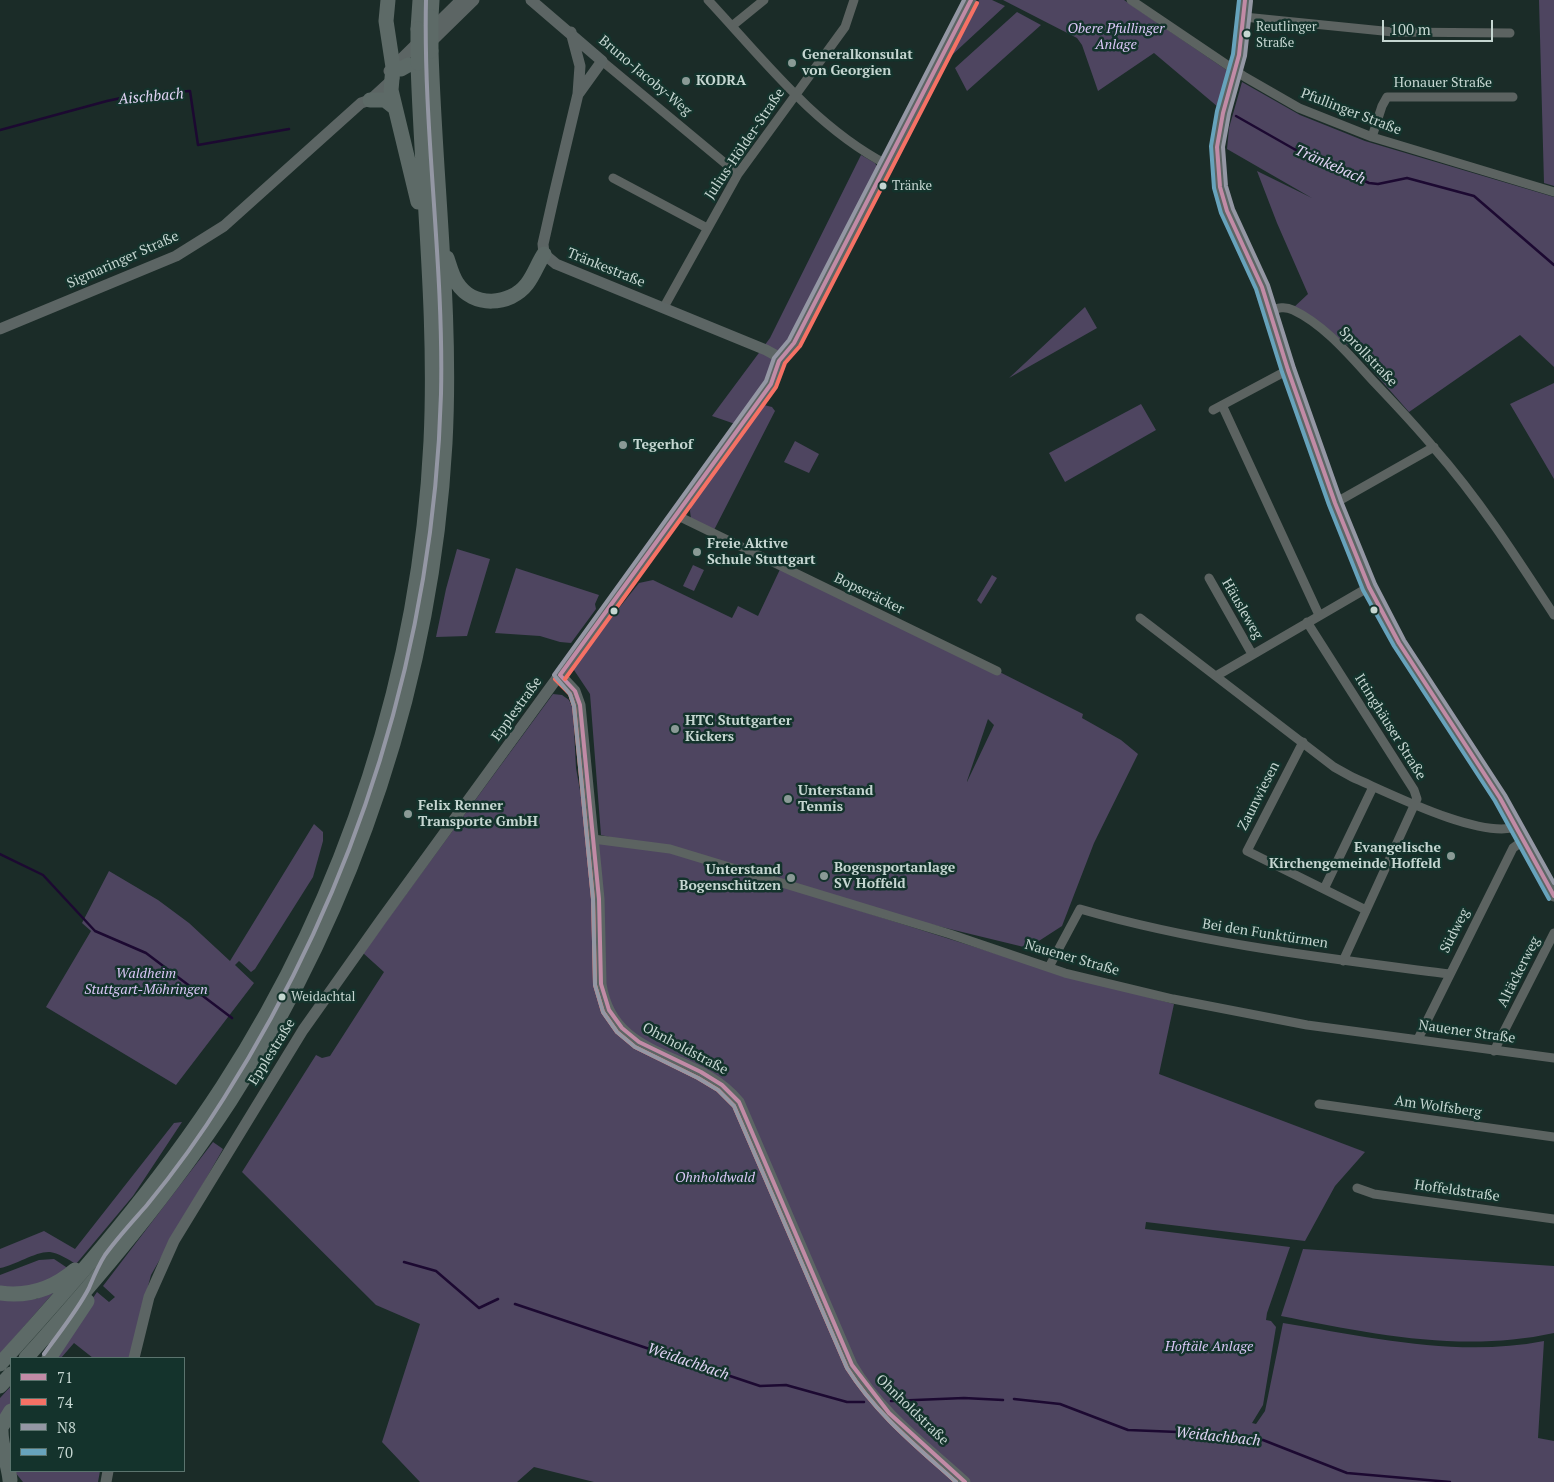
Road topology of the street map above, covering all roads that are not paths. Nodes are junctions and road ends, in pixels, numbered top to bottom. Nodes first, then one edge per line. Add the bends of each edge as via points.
1 (388, 0) edge
2 (420, 0) edge
3 (432, 0) edge
4 (460, 0) edge
5 (474, 0) edge
6 (531, 0) edge
7 (708, 0) edge
8 (764, 0) edge
9 (854, 0) edge
10 (970, 0) edge
11 (1131, 0) edge
12 (1245, 0) edge
13 (1244, 16) junction
14 (732, 26) junction
15 (571, 32) junction
16 (1510, 33) dead end
17 (602, 61) junction
18 (403, 68) junction
19 (1235, 70) junction
20 (578, 94) junction
21 (795, 94) junction
22 (1513, 97) dead end
23 (366, 101) junction
24 (394, 107) junction
25 (1372, 137) junction
26 (886, 164) junction
27 (738, 174) junction
28 (613, 178) dead end
29 (1554, 192) edge
30 (707, 228) junction
31 (434, 241) junction
32 (544, 254) junction
33 (664, 307) junction
34 (1271, 310) junction
35 (0, 328) edge
36 (779, 361) junction
37 (1288, 370) junction
38 (1222, 406) junction
39 (1213, 410) dead end
40 (1434, 447) junction
41 (1335, 503) junction
42 (676, 515) junction
43 (1209, 578) dead end
44 (1369, 587) junction
45 (1554, 615) edge
46 (1319, 616) junction
47 (1140, 618) dead end
48 (1307, 622) junction
49 (1252, 654) junction
50 (997, 671) dead end
51 (560, 675) junction
52 (1216, 676) junction
53 (1302, 742) junction
54 (1373, 786) junction
55 (1414, 804) junction
56 (1516, 827) junction
57 (593, 839) junction
58 (1524, 840) junction
59 (1324, 889) junction
60 (1554, 896) edge
61 (1366, 910) junction
62 (1554, 933) edge
63 (1343, 961) junction
64 (1045, 966) junction
65 (1449, 974) junction
66 (275, 1012) junction
67 (1418, 1039) junction
68 (1494, 1051) junction
69 (1554, 1058) edge
70 (1319, 1104) dead end
71 (1554, 1137) edge
72 (1356, 1188) dead end
73 (1554, 1219) edge
74 (88, 1266) junction
75 (102, 1271) junction
76 (0, 1293) edge
77 (27, 1357) edge
78 (49, 1357) edge
79 (134, 1357) edge
80 (0, 1364) edge
81 (10, 1375) edge
82 (0, 1386) edge
83 (10, 1413) edge
84 (1, 1428) edge
85 (8, 1477) edge
86 (965, 1482) edge

1 - 18 highway via 386,32
2 - 18 highway, bridge via 418,29
3 - 31 highway, bridge
4 - 18 main road, Sigmaringer Straße
5 - 18 main road, Sigmaringer Straße
6 - 15 main road, Bruno-Jacoby-Weg
7 - 14 street
8 - 14 street
9 - 21 street, Julius-Hölder-Straße via 845,27
10 - 26 main road, Epplestraße
11 - 19 street, Pfullinger Straße
12 - 13 main road
13 - 16 street via 1393,32
13 - 19 main road
14 - 21 street
15 - 17 main road, Bruno-Jacoby-Weg
15 - 20 main road via 580,66
17 - 20 main road
17 - 27 street, Bruno-Jacoby-Weg
18 - 23 main road, Sigmaringer Straße via 365,96
18 - 24 highway
18 - 31 highway
19 - 25 street, Pfullinger Straße via 1299,108
19 - 34 main road via 1218,138 1220,187 1236,233
20 - 32 main road via 543,244
21 - 26 street via 840,136
21 - 27 street, Julius-Hölder-Straße
22 - 25 street, Honauer Straße via 1388,96
23 - 24 highway via 384,100
23 - 35 main road, Sigmaringer Straße via 224,226 176,256
24 - 31 highway
25 - 29 street, Pfullinger Straße
26 - 36 main road, Epplestraße via 794,343
27 - 30 street, Julius-Hölder-Straße
28 - 30 street
30 - 33 street, Julius-Hölder-Straße
31 - 32 highway via 458,284 472,296 493,302 518,293
31 - 66 highway via 447,344 445,442 433,563 421,634 398,727 357,852 329,919
32 - 33 main road, Tränkestraße via 556,264
33 - 36 main road, Tränkestraße via 766,350
34 - 37 main road
34 - 40 street, Sprollstraße via 1292,309 1331,337
36 - 42 main road, Epplestraße via 772,384
37 - 38 street
37 - 41 main road
38 - 39 street
38 - 46 street
40 - 41 street
40 - 45 street, Sprollstraße
41 - 44 main road
42 - 50 street, Bopseräcker
42 - 51 main road, Epplestraße
43 - 49 street, Häusleweg
44 - 46 street
44 - 56 main road via 1399,643
46 - 48 street
47 - 52 street
48 - 49 street
48 - 55 street, Ittinghäuser Straße via 1414,790
49 - 52 street
51 - 57 main road, Ohnholdstraße via 576,691 580,705
51 - 79 main road, Epplestraße via 303,1030 174,1241 149,1298
52 - 53 street
53 - 54 street via 1334,768
53 - 59 street, Zaunwiesen via 1247,851
54 - 55 street
54 - 59 street
55 - 56 street via 1477,827 1501,830
55 - 61 street
56 - 58 main road
57 - 64 street, Nauener Straße via 670,849
57 - 86 main road, Ohnholdstraße via 601,934 601,984 611,1017 633,1039 712,1078 739,1102 852,1365 872,1395
58 - 60 main road
58 - 65 street, Südweg via 1513,848
59 - 61 street, Zaunwiesen
61 - 63 street
62 - 68 street, Altäckerweg
63 - 64 street, Bei den Funktürmen via 1260,950 1124,922 1080,909
63 - 65 street, Bei den Funktürmen
64 - 67 street, Nauener Straße via 1173,1000 1307,1025
65 - 67 street, Südweg
66 - 74 highway via 177,1153
66 - 75 highway via 210,1130
67 - 68 street, Nauener Straße
68 - 69 street, Nauener Straße
70 - 71 street, Am Wolfsberg
72 - 73 street, Hoffeldstraße via 1374,1194
74 - 76 highway via 76,1269 59,1283 40,1291
74 - 80 highway
75 - 77 highway
75 - 78 highway via 95,1289
81 - 82 highway
83 - 84 highway
84 - 85 highway via 1,1447 9,1468

